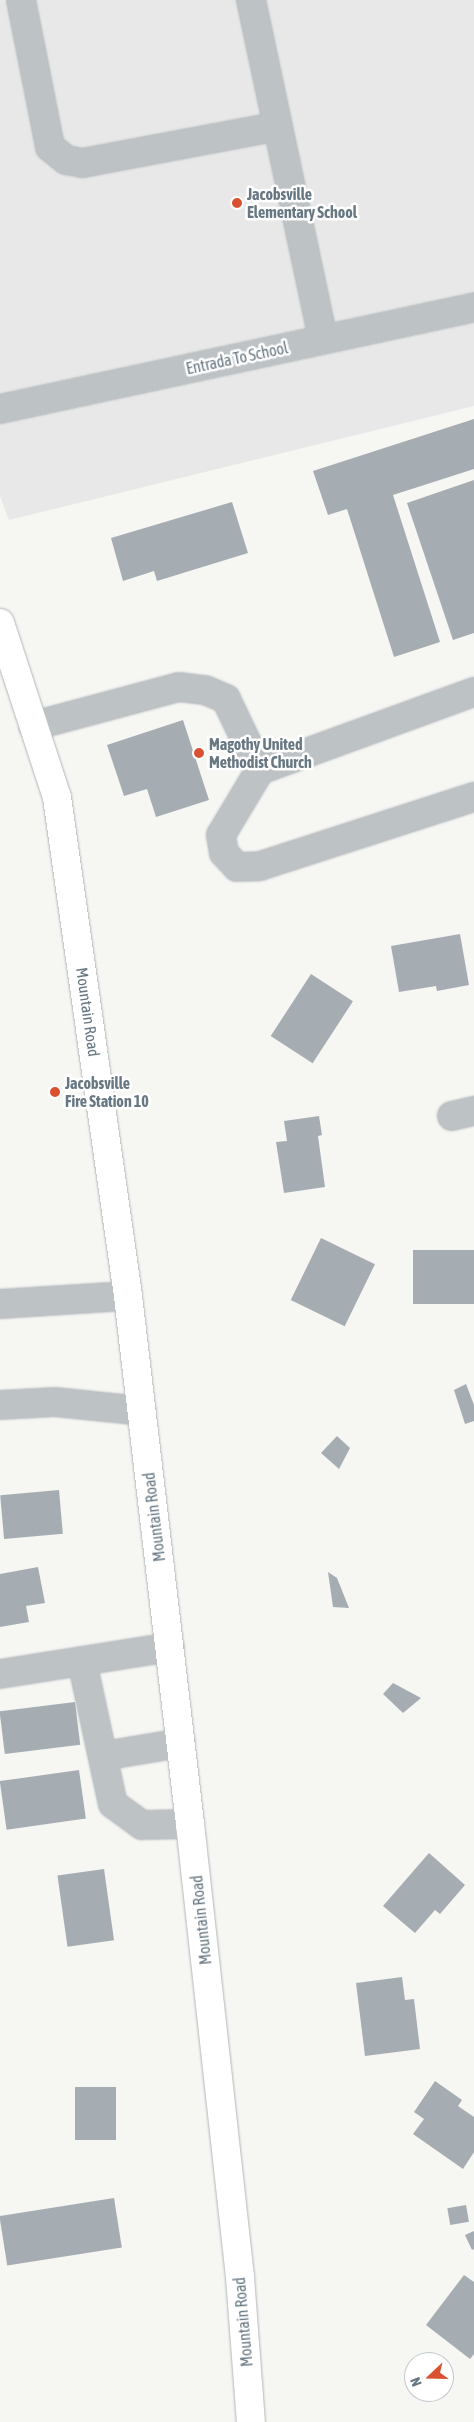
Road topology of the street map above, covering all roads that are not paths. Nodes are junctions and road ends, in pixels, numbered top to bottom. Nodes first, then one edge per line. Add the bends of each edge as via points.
1 (21, 0) edge
2 (251, 0) edge
3 (278, 126) junction
4 (474, 307) edge
5 (323, 340) junction
6 (0, 409) edge
7 (0, 623) edge
8 (8, 676) edge
9 (474, 692) edge
10 (34, 726) junction
11 (260, 770) junction
12 (474, 797) edge
13 (128, 1296) junction
14 (0, 1304) edge
15 (0, 1405) edge
16 (142, 1411) junction
17 (170, 1648) junction
18 (82, 1661) junction
19 (0, 1674) edge
20 (181, 1743) junction
21 (104, 1756) junction
22 (190, 1824) junction
23 (251, 2422) edge

1 - 3 street via 50,147 66,160 83,163
2 - 3 street
3 - 5 street
4 - 5 street, Entrada To School
5 - 6 street, Entrada To School
7 - 8 main road, Mountain Road
8 - 10 main road, Mountain Road
9 - 11 street
10 - 11 street via 179,687 205,690 226,699
10 - 13 main road, Mountain Road via 57,797
11 - 12 street via 221,835 224,853 237,867 260,866
13 - 14 street
13 - 16 main road, Mountain Road
15 - 16 street via 55,1402
16 - 17 main road, Mountain Road
17 - 18 street
17 - 20 main road, Mountain Road
18 - 19 street
18 - 21 street
20 - 21 street
20 - 22 main road, Mountain Road
21 - 22 street via 112,1804 142,1825
22 - 23 main road, Mountain Road via 240,2277

